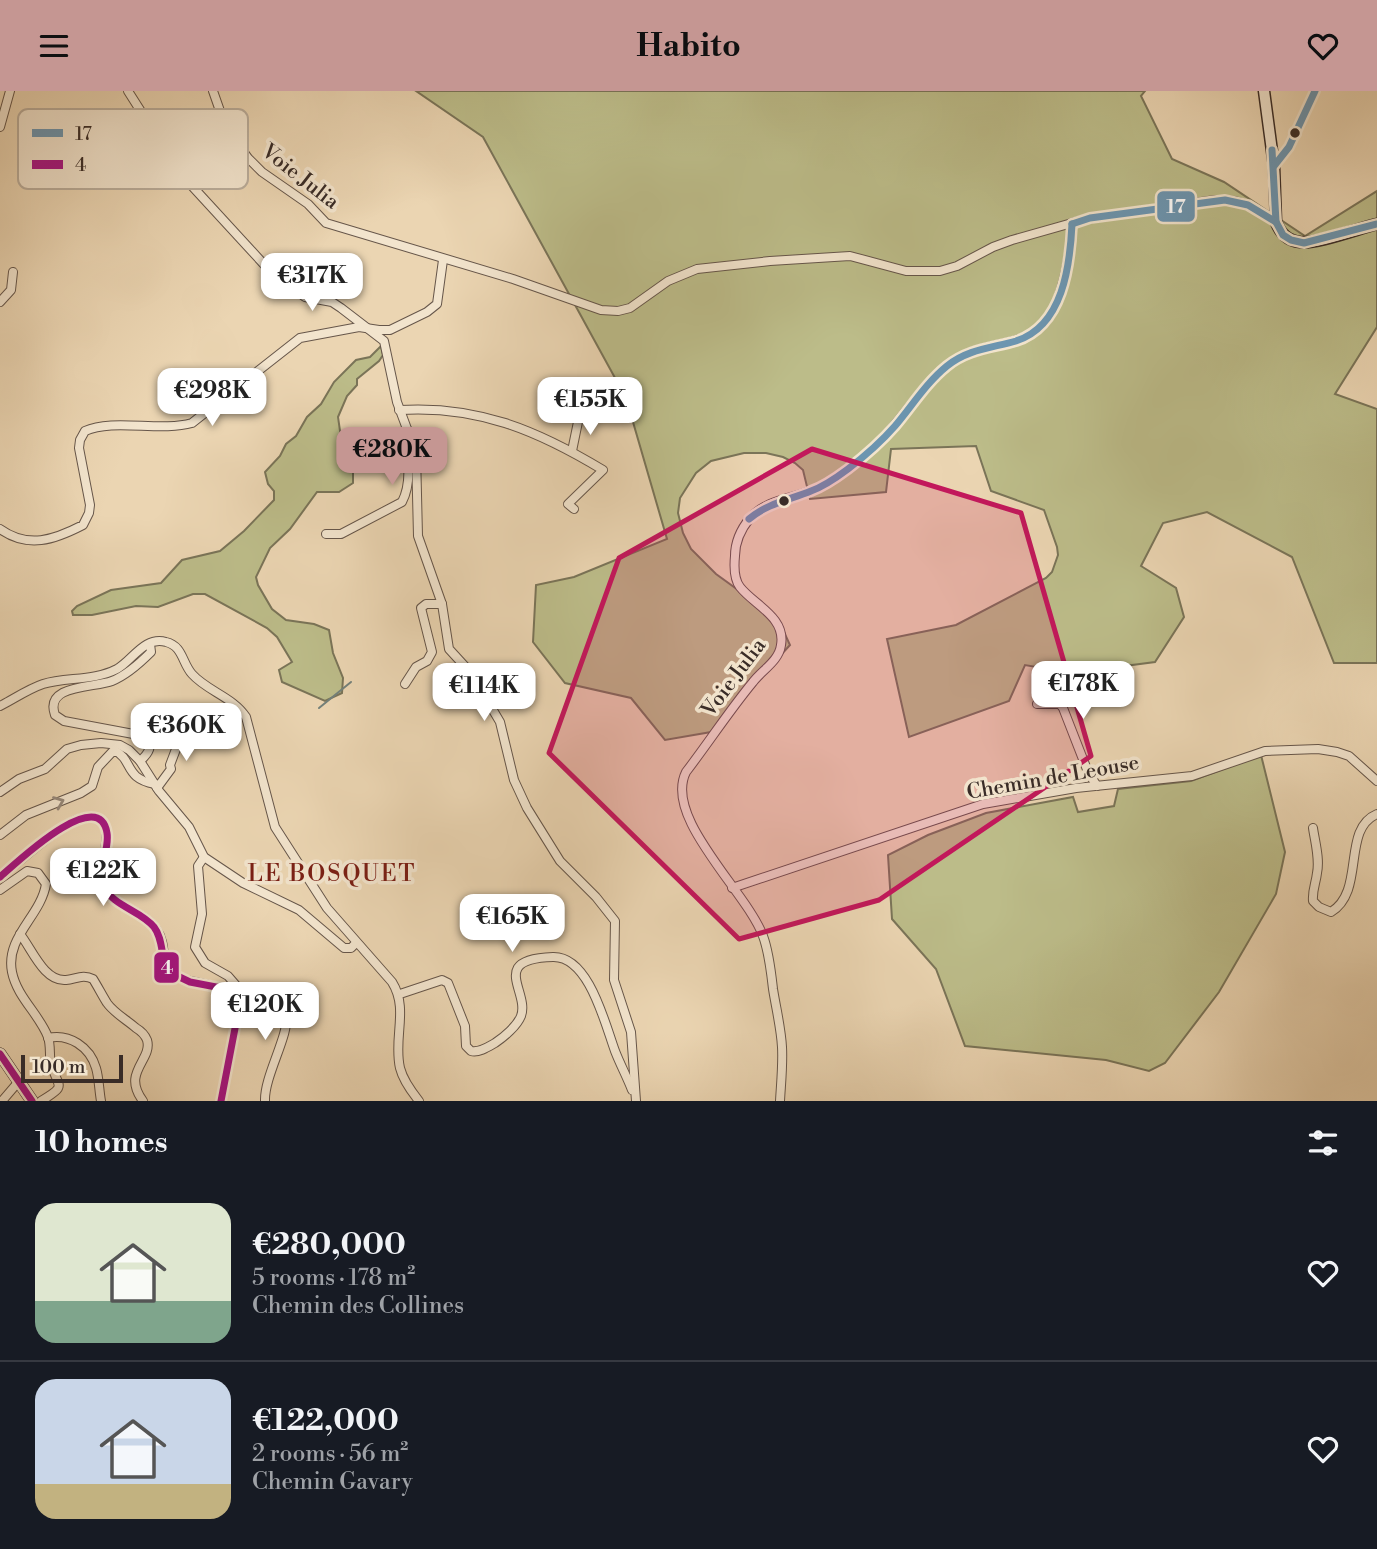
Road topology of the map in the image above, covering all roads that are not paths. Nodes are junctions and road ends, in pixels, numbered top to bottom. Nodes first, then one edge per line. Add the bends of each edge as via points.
1 (10, 91) edge
2 (128, 91) edge
3 (213, 91) edge
4 (1264, 91) edge
5 (1315, 91) edge
6 (139, 109) edge
7 (219, 109) edge
8 (0, 127) edge
9 (1289, 147) junction
10 (1272, 150) junction
11 (248, 159) edge
12 (1274, 166) junction
13 (195, 189) edge
14 (1276, 222) junction
15 (1072, 224) junction
16 (1377, 224) edge
17 (443, 260) junction
18 (13, 272) dead end
19 (0, 302) edge
20 (371, 330) junction
21 (399, 410) junction
22 (579, 417) dead end
23 (407, 429) junction
24 (572, 451) junction
25 (574, 509) dead end
26 (0, 529) edge
27 (326, 534) dead end
28 (442, 604) junction
29 (149, 644) junction
30 (405, 684) dead end
31 (1037, 704) dead end
32 (0, 706) edge
33 (187, 720) dead end
34 (140, 761) junction
35 (1377, 782) edge
36 (156, 786) junction
37 (1097, 786) junction
38 (0, 792) edge
39 (1377, 814) edge
40 (1313, 828) dead end
41 (0, 835) edge
42 (204, 857) junction
43 (0, 877) edge
44 (732, 888) junction
45 (0, 890) edge
46 (20, 934) junction
47 (356, 943) junction
48 (242, 992) junction
49 (400, 994) junction
50 (48, 1038) junction
51 (0, 1054) edge
52 (20, 1080) junction
53 (635, 1099) edge
54 (2, 1101) edge
55 (32, 1101) edge
56 (41, 1101) edge
57 (101, 1101) edge
58 (143, 1101) edge
59 (221, 1101) edge
60 (265, 1101) edge
61 (419, 1101) edge
62 (780, 1101) edge

1 - 8 street
2 - 6 street
3 - 7 street, Voie Julia
4 - 10 main road
5 - 9 street
9 - 10 street
9 - 12 street
10 - 12 main road
11 - 17 street, Voie Julia via 321,219
12 - 14 main road
13 - 20 street via 271,272 310,299 332,302
14 - 15 street, Voie Julia via 1248,205 1225,200
14 - 16 main road via 1283,235 1304,243
15 - 17 street, Voie Julia via 993,247 940,271 906,271 849,256 698,269 618,311 601,310
15 - 44 street, Voie Julia via 1059,293 1046,322 1025,338 961,356 932,379 884,437 848,468 821,487 764,506 740,533 735,546 736,579 778,625 781,648 687,772 681,791 686,814
17 - 20 street via 439,300 433,309 390,330
18 - 19 street via 11,290
20 - 21 street via 384,341
20 - 26 street via 352,327 300,338 192,423 89,429 79,447 90,505 83,525 25,542
21 - 23 street
21 - 24 street via 459,410 495,419
22 - 24 street
23 - 27 street via 402,433 409,456 402,502 341,534
23 - 28 street via 418,460 419,543
24 - 25 street via 603,470 568,504
28 - 30 street via 421,608 432,652
28 - 53 street via 449,649 471,673 500,722 520,797 560,861 615,921 614,980 631,1032
29 - 32 street via 110,672 46,684
29 - 34 street via 151,652 128,673 65,691 54,704 55,715 64,721 144,736 150,748
29 - 47 street via 167,642 176,647 192,675 243,712 275,827 327,908
31 - 37 street via 1063,708
33 - 36 street via 171,769
34 - 36 street
34 - 38 street via 120,745 81,745 67,749 45,769
35 - 37 street, Chemin de Leouse via 1349,757 1318,749 1265,751 1192,776
41 -> 36 street via 26,815 92,786 98,767 114,750 134,776
36 - 42 street via 189,827
37 - 44 street, Chemin de Leouse via 983,804
39 - 40 street via 1360,829 1352,881 1339,908 1331,912 1313,901 1318,860
42 - 47 street via 243,883 299,910 344,948
42 - 48 street via 198,866 202,914 195,947 205,963 228,976
43 - 48 street via 68,824 95,818 107,830 101,881 105,891 158,931 167,971
44 - 62 street, Voie Julia via 763,936 782,1046
45 - 46 street via 27,871 46,880 43,897
46 - 50 street via 12,950 12,972
46 - 58 street via 52,978 93,979 113,1010 143,1033 148,1048 135,1081
47 - 49 street
48 - 59 street
48 - 60 street via 276,1001 286,1015
49 - 53 street via 448,983 465,1026 466,1046 476,1052 504,1037 522,1015 514,979 521,966 541,957 560,957 577,967 599,1002
49 - 61 street via 400,1067
50 - 56 street via 59,1085
50 - 57 street via 67,1038 90,1055
51 - 52 main road
52 - 54 street
52 - 55 main road

